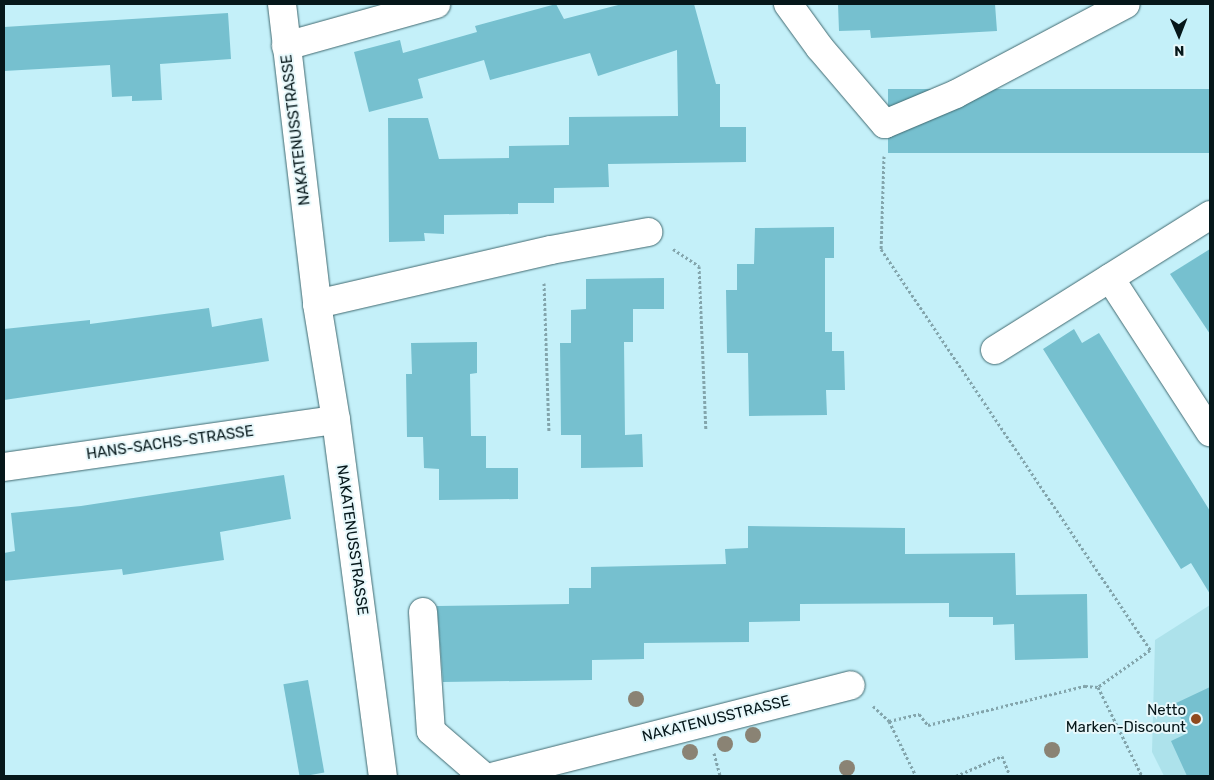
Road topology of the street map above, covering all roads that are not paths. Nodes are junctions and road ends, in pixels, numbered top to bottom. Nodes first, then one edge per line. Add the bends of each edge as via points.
1 (282, 4) edge
2 (436, 4) edge
3 (788, 4) edge
4 (1126, 4) edge
5 (286, 46) junction
6 (1210, 215) edge
7 (648, 232) road end
8 (1110, 278) junction
9 (317, 304) junction
10 (995, 350) dead end
11 (336, 420) junction
12 (1210, 432) edge
13 (4, 467) edge
14 (423, 612) dead end
15 (850, 685) road end
16 (383, 776) edge
17 (483, 776) edge
18 (495, 776) edge

1 - 5 street, NAKATENUSSTRASSE
2 - 5 street, NAKATENUSSTRASSE
3 - 4 street via 820,48 885,124 956,94
5 - 9 street, NAKATENUSSTRASSE
6 - 8 street
7 - 9 street via 543,252
8 - 10 street
8 - 12 street
9 - 11 street, NAKATENUSSTRASSE
11 - 13 street, HANS-SACHS-STRASSE
11 - 16 street, NAKATENUSSTRASSE
14 - 17 street via 431,731
15 - 18 street, NAKATENUSSTRASSE

